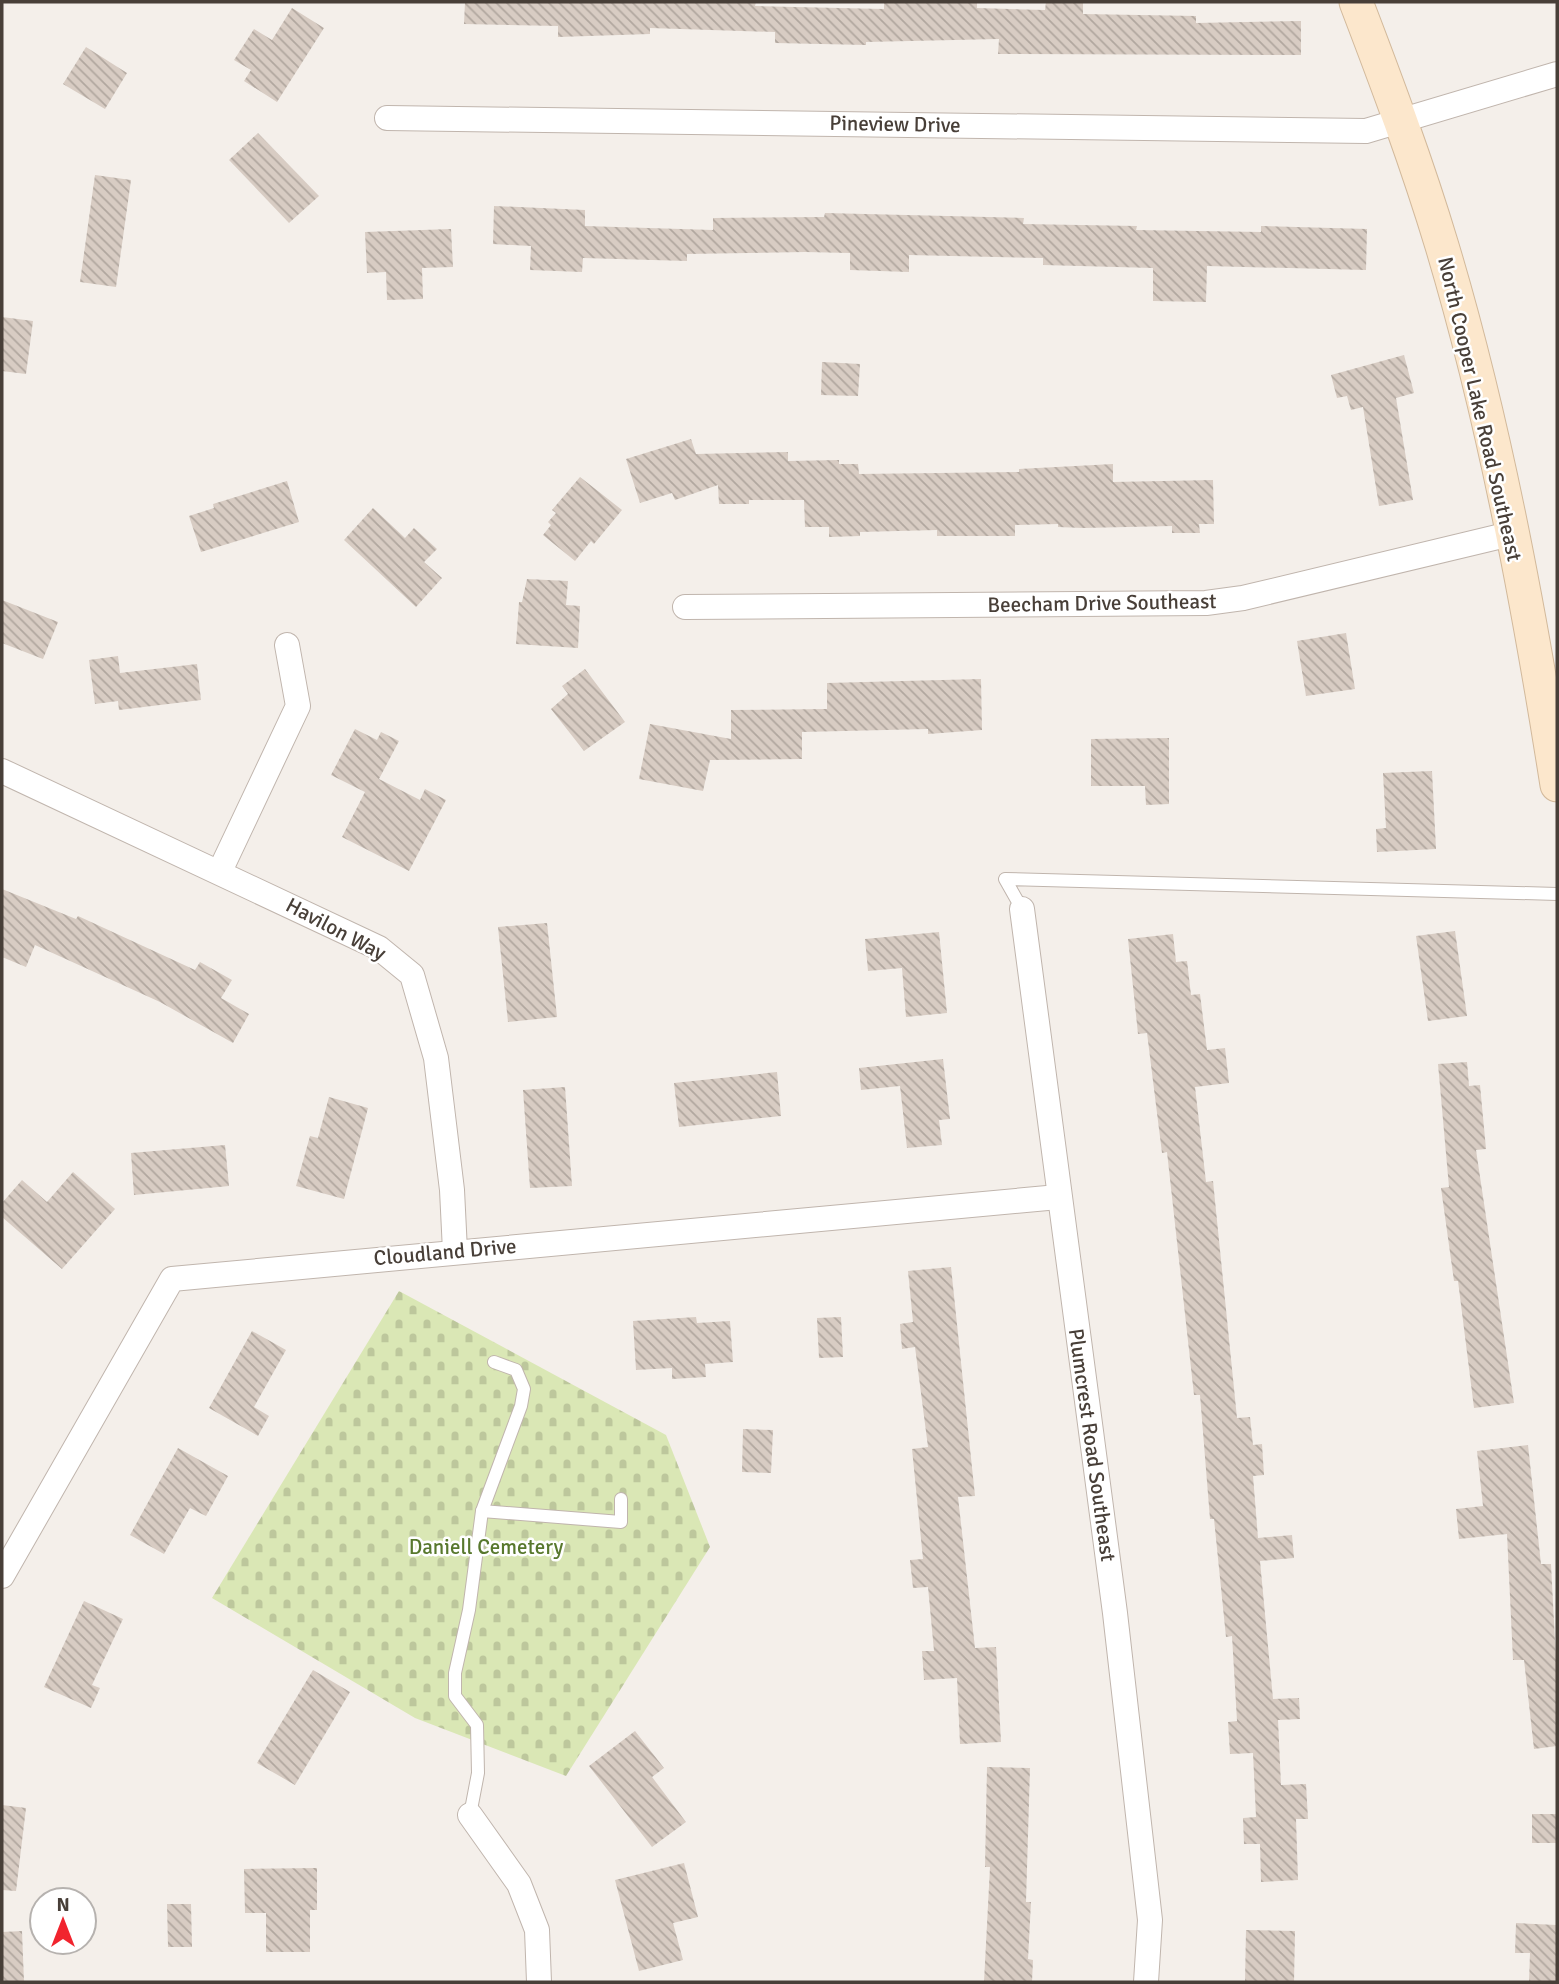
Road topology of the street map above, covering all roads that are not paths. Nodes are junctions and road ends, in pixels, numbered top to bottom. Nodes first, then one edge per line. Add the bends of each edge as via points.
1 (1356, 2) edge
2 (1557, 74) edge
3 (387, 118) dead end
4 (1401, 121) junction
5 (1510, 534) junction
6 (685, 607) dead end
7 (286, 645) dead end
8 (2, 772) edge
9 (1557, 785) edge
10 (220, 871) junction
11 (1557, 894) edge
12 (1022, 909) joint
13 (1058, 1197) junction
14 (455, 1251) junction
15 (494, 1362) dead end
16 (621, 1499) dead end
17 (482, 1511) junction
18 (2, 1576) edge
19 (470, 1815) joint
20 (539, 1982) edge
21 (1146, 1982) edge

1 - 4 street, North Cooper Lake Road Southeast
2 - 4 street, Pineview Drive
3 - 4 street, Pineview Drive via 1366,131
4 - 5 street, North Cooper Lake Road Southeast via 1475,366
5 - 6 street, Beecham Drive Southeast via 1206,603
5 - 9 street, North Cooper Lake Road Southeast
7 - 10 street via 298,706
8 - 10 street, Havilon Way
10 - 14 street, Havilon Way via 379,948 412,975 436,1058
11 - 12 lane via 1005,879
12 - 13 street, Plumcrest Road Southeast
13 - 14 street, Cloudland Drive
13 - 21 street, Plumcrest Road Southeast via 1115,1613 1150,1920
14 - 18 street, Cloudland Drive via 172,1279
15 - 17 lane via 516,1370 524,1389
16 - 17 lane via 621,1522
17 - 19 lane via 455,1673 455,1696 477,1725 478,1734 478,1773
19 - 20 street via 519,1884 537,1930

